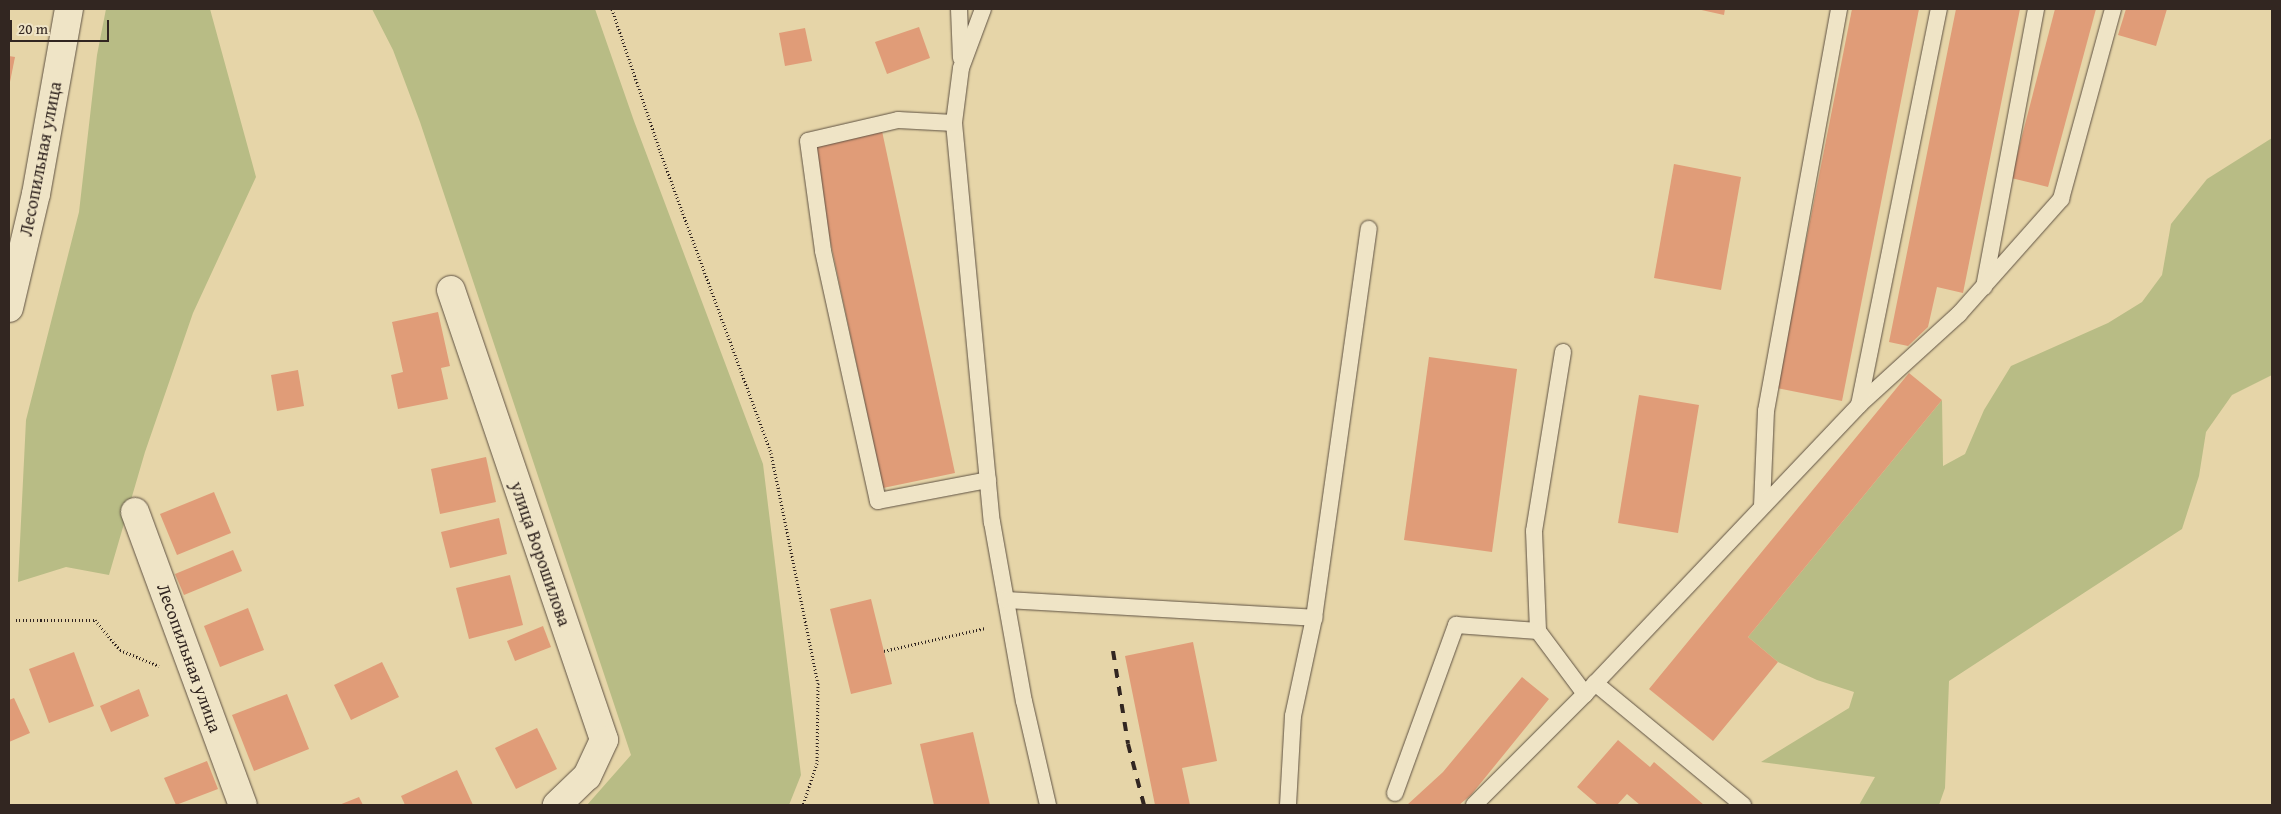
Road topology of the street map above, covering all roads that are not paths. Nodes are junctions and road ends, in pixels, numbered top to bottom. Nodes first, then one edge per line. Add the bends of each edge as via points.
1 (70, 9) edge
2 (959, 9) edge
3 (983, 9) edge
4 (1839, 9) edge
5 (1939, 9) edge
6 (2036, 9) edge
7 (2113, 9) edge
8 (961, 68) junction
9 (954, 123) junction
10 (1369, 228) dead end
11 (1984, 287) junction
12 (451, 290) dead end
13 (9, 308) edge
14 (1563, 352) dead end
15 (1859, 405) junction
16 (988, 480) junction
17 (1762, 506) junction
18 (135, 512) dead end
19 (1006, 600) junction
20 (1314, 618) junction
21 (1538, 631) junction
22 (1590, 689) junction
23 (1395, 794) dead end
24 (243, 805) edge
25 (557, 805) edge
26 (1048, 805) edge
27 (1288, 805) edge
28 (1474, 805) edge
29 (1743, 805) edge

1 - 13 street, Лесопильная улица via 36,194
2 - 8 lane
3 - 8 lane
4 - 17 lane via 1766,411
5 - 15 lane
6 - 11 lane
7 - 11 lane via 2060,199
8 - 9 lane
9 - 16 lane
9 - 16 lane via 898,120 808,141 823,251 878,501
10 - 20 lane
11 - 15 lane via 1960,314
12 - 25 street, улица Ворошилова via 604,740 586,776
14 - 21 lane via 1534,531
15 - 17 lane
16 - 19 lane
17 - 22 lane
18 - 24 street, Лесопильная улица
19 - 20 lane
19 - 26 lane
20 - 27 lane via 1292,716
21 - 22 lane via 1570,678
21 - 23 lane via 1456,625
22 - 28 lane
22 - 29 lane

